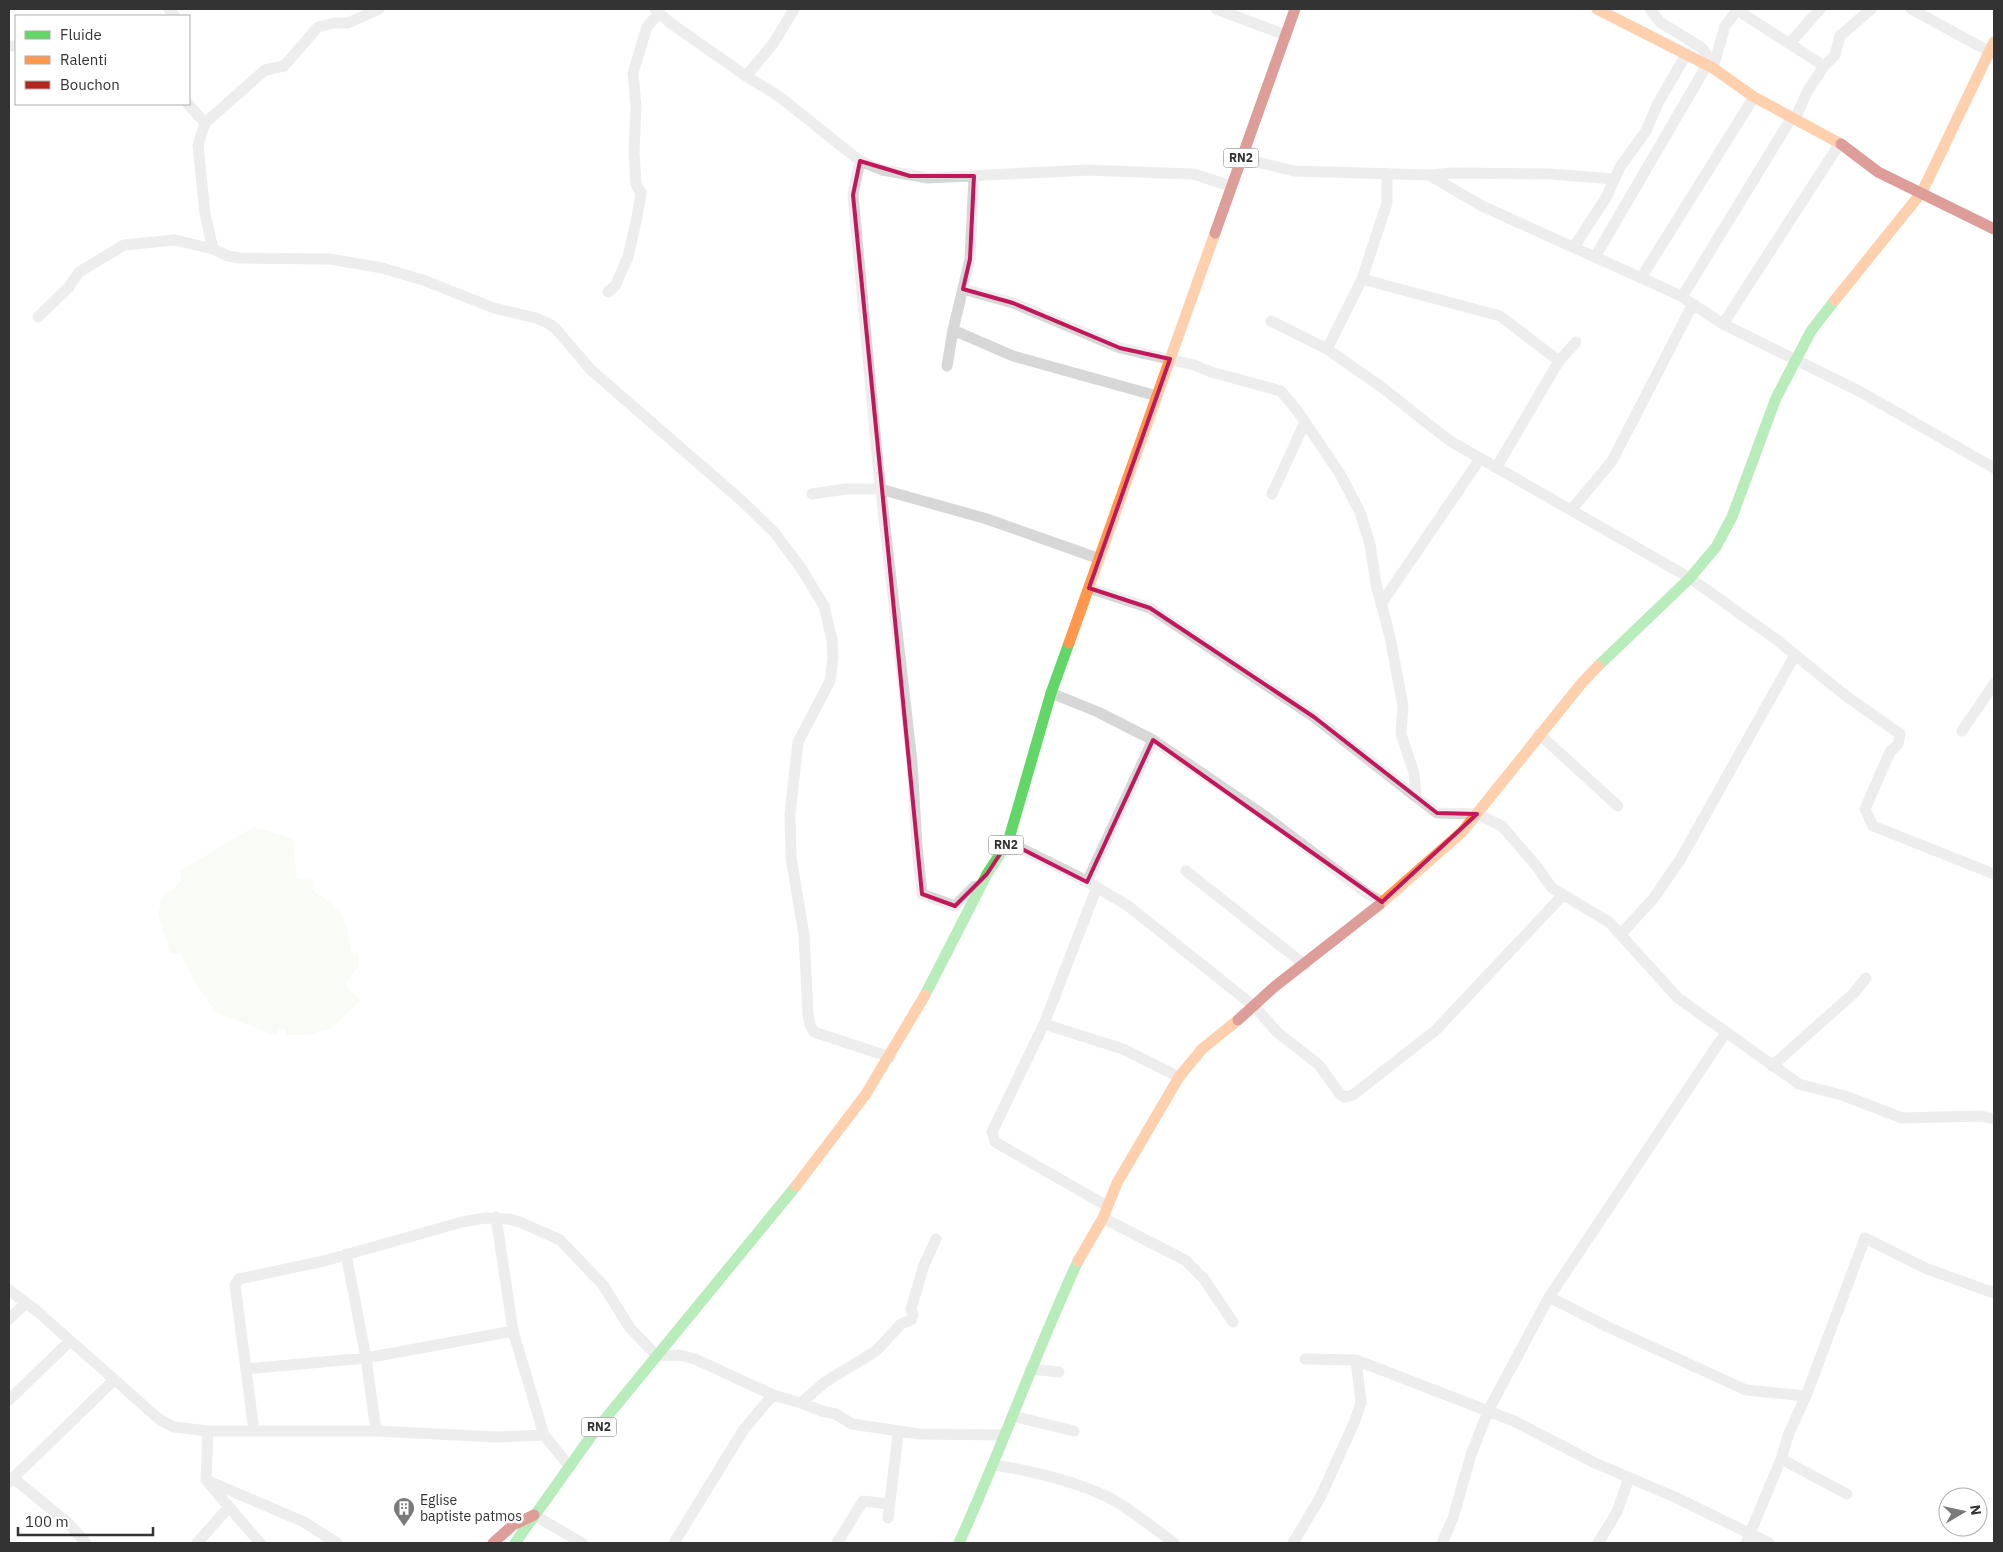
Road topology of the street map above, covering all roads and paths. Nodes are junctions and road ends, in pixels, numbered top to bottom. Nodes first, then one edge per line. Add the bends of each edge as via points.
1 (379, 9) edge
2 (794, 9) edge
3 (1216, 9) edge
4 (1295, 9) edge
5 (1597, 9) edge
6 (1650, 9) edge
7 (1737, 9) edge
8 (1871, 9) edge
9 (1911, 9) edge
10 (1816, 10) edge
11 (657, 11) edge
12 (1286, 35) junction
13 (1790, 43) junction
14 (1993, 49) edge
15 (1686, 55) junction
16 (1711, 66) junction
17 (1824, 66) junction
18 (746, 76) junction
19 (1754, 97) junction
20 (189, 105) edge
21 (1794, 118) junction
22 (205, 123) junction
23 (1840, 143) junction
24 (1241, 158) junction
25 (860, 161) junction
26 (1387, 172) junction
27 (1429, 175) junction
28 (974, 176) junction
29 (1614, 179) junction
30 (1230, 186) junction
31 (1922, 192) junction
32 (1994, 229) edge
33 (1574, 247) junction
34 (212, 248) junction
35 (1595, 257) junction
36 (1362, 278) junction
37 (1641, 278) junction
38 (963, 289) junction
39 (608, 292) dead end
40 (1682, 297) junction
41 (1693, 304) junction
42 (38, 317) dead end
43 (1271, 321) dead end
44 (1723, 324) junction
45 (953, 330) junction
46 (1576, 342) dead end
47 (1327, 349) junction
48 (1170, 359) junction
49 (1796, 359) junction
50 (1559, 361) junction
51 (947, 366) dead end
52 (1157, 396) junction
53 (1305, 422) junction
54 (1480, 458) junction
55 (1496, 468) junction
56 (1994, 468) edge
57 (880, 489) junction
58 (812, 494) dead end
59 (1272, 494) dead end
60 (1572, 509) junction
61 (1100, 559) junction
62 (1690, 578) junction
63 (1089, 588) junction
64 (1382, 604) junction
65 (1795, 655) junction
66 (1994, 684) edge
67 (1051, 693) junction
68 (1962, 731) dead end
69 (1540, 734) junction
70 (1153, 740) junction
71 (1416, 796) junction
72 (1618, 806) dead end
73 (1477, 814) junction
74 (1008, 842) junction
75 (1994, 861) edge
76 (1186, 871) dead end
77 (1991, 873) edge
78 (987, 874) junction
79 (1092, 885) junction
80 (1562, 896) junction
81 (1382, 902) junction
82 (1621, 934) junction
83 (1304, 965) junction
84 (1866, 978) dead end
85 (1254, 1008) junction
86 (1044, 1024) junction
87 (1726, 1032) junction
88 (890, 1056) junction
89 (1772, 1066) junction
90 (1179, 1077) junction
91 (1994, 1119) edge
92 (1107, 1206) junction
93 (496, 1217) junction
94 (1103, 1218) junction
95 (936, 1239) dead end
96 (346, 1254) junction
97 (9, 1290) edge
98 (1994, 1293) edge
99 (1549, 1297) junction
100 (26, 1303) junction
101 (9, 1319) edge
102 (1233, 1322) dead end
103 (513, 1331) junction
104 (70, 1341) junction
105 (657, 1356) junction
106 (366, 1358) junction
107 (1305, 1358) dead end
108 (1356, 1360) junction
109 (246, 1369) junction
110 (1031, 1369) junction
111 (1059, 1372) dead end
112 (114, 1380) junction
113 (773, 1395) junction
114 (1806, 1396) junction
115 (9, 1400) edge
116 (801, 1403) junction
117 (1488, 1411) junction
118 (1012, 1416) junction
119 (208, 1431) junction
120 (254, 1431) junction
121 (376, 1431) junction
122 (897, 1431) junction
123 (1074, 1431) dead end
124 (544, 1435) junction
125 (1004, 1435) junction
126 (1781, 1458) junction
127 (994, 1465) junction
128 (570, 1467) junction
129 (1629, 1478) junction
130 (11, 1480) edge
131 (206, 1480) junction
132 (1847, 1494) dead end
133 (888, 1504) junction
134 (229, 1507) junction
135 (534, 1515) junction
136 (888, 1518) dead end
137 (1749, 1539) edge
138 (86, 1543) edge
139 (197, 1543) edge
140 (260, 1543) edge
141 (336, 1543) edge
142 (493, 1543) edge
143 (516, 1543) edge
144 (582, 1543) edge
145 (674, 1543) edge
146 (838, 1543) edge
147 (959, 1543) edge
148 (1174, 1543) edge
149 (1293, 1543) edge
150 (1442, 1543) edge
151 (1598, 1543) edge
152 (1769, 1543) edge

1 - 22 street via 348,23 318,26 284,66 266,70
2 - 18 street via 773,44
3 - 12 street
4 - 12 main road, RN2
5 - 15 main road
6 - 16 street via 1660,22 1702,48
7 - 13 street
7 - 16 street via 1725,26
8 - 17 street via 1840,36 1836,55
9 - 14 street
10 - 13 street
11 - 18 street
11 - 39 street via 647,27 633,73 636,184 641,193 637,217 628,257 615,286
12 - 24 main road, RN2
13 - 17 street
14 - 31 main road
15 - 16 main road
15 - 29 street via 1646,131
16 - 19 main road
16 - 35 street
17 - 21 street
18 - 25 street via 780,97
19 - 21 main road
19 - 37 street
20 - 22 street
21 - 23 main road
21 - 40 street
22 - 34 street via 198,145
23 - 31 main road via 1878,172
23 - 44 street
24 - 26 street via 1294,171
24 - 30 main road, RN2
25 - 28 street via 910,176
25 - 57 street via 853,195
26 - 27 street
26 - 36 street via 1387,203
27 - 29 street via 1550,174
27 - 33 street via 1482,206
28 - 30 street via 1089,170 1194,174
28 - 38 street via 970,259
29 - 33 street via 1607,196
30 - 48 main road, RN2
31 - 32 main road
31 - 49 main road via 1851,277 1811,331
33 - 35 street
34 - 42 street via 175,240 124,245 79,272 69,287
34 - 88 street via 240,258 330,259 382,268 494,308 542,320 556,329 591,370 633,409 699,463 774,532 824,606 834,659 830,681 798,742 790,814 790,858 804,935 810,1025 814,1032
35 - 37 street
36 - 47 street
36 - 50 street via 1500,316
37 - 40 street
38 - 45 street
38 - 48 street via 1013,303 1120,348
40 - 41 street
41 - 44 street
41 - 60 street via 1612,461
43 - 47 street
44 - 49 street
45 - 51 street
45 - 52 street via 1013,356
46 - 50 street
47 - 54 street via 1450,441
48 - 52 main road, RN2
48 - 53 street via 1282,391
49 - 56 street
49 - 62 main road via 1776,398 1732,518 1716,547
50 - 55 street
52 - 61 main road, RN2
53 - 59 street
53 - 64 street via 1340,474 1360,512
54 - 55 street
54 - 64 street
55 - 60 street
57 - 58 street
57 - 61 street via 987,519
57 - 78 street via 912,762 922,894 955,906
60 - 62 street
61 - 63 main road, RN2
62 - 65 street
62 - 69 main road via 1604,659
63 - 67 main road, RN2
63 - 71 street via 1150,608 1314,717
64 - 71 street via 1403,706 1401,734 1414,773
65 - 77 street via 1900,734 1865,809 1873,826
65 - 82 street via 1680,860 1653,899
66 - 68 street
67 - 70 street
67 - 74 main road, RN2
69 - 72 street
69 - 73 main road
70 - 79 street
70 - 81 street via 1265,816
71 - 73 street via 1437,813
73 - 80 street via 1502,826 1538,866 1547,883
73 - 81 main road via 1462,832
74 - 78 main road, RN2
74 - 79 street
75 - 77 street
76 - 83 street
78 - 88 main road, RN2 via 950,950
79 - 85 street via 1127,905
79 - 86 street
80 - 82 street via 1609,922
80 - 85 street via 1436,1030 1353,1096 1340,1094 1319,1065 1277,1032
81 - 83 main road
82 - 87 street via 1678,998
83 - 85 main road via 1273,988
84 - 89 street via 1854,993
85 - 90 main road via 1202,1049
86 - 90 street via 1123,1049
86 - 92 street via 992,1138
87 - 89 street
87 - 99 street
88 - 105 main road, RN2 via 825,1150
89 - 91 street via 1806,1087 1844,1096 1902,1118 1981,1116
90 - 92 main road
92 - 94 main road
93 - 96 street via 462,1222
93 - 103 street
93 - 105 street via 520,1222 560,1240 603,1285 630,1328
94 - 102 street via 1185,1260 1204,1279
94 - 110 main road via 1084,1248
95 - 116 street via 924,1265 911,1320 901,1324 876,1351 825,1382
96 - 106 street
96 - 109 street via 236,1282
97 - 100 street
98 - 114 street via 1925,1268 1865,1238
99 - 114 street via 1746,1390
99 - 117 street
100 - 101 street
100 - 104 street
103 - 106 street
103 - 124 street
104 - 112 street
104 - 115 street
105 - 113 street via 695,1358
105 - 128 main road, RN2
106 - 109 street
106 - 121 street
107 - 108 street
108 - 117 street
108 - 149 street via 1361,1403 1320,1498
109 - 120 street
110 - 111 street
110 - 118 main road
112 - 119 street via 160,1420 174,1427
112 - 130 street
113 - 116 street
113 - 145 street via 744,1428
114 - 126 street
116 - 122 street via 836,1414 852,1424
117 - 129 street
117 - 150 street
118 - 123 street
118 - 125 main road
119 - 120 street
119 - 131 street
120 - 121 street
121 - 124 street via 498,1437
122 - 125 street
122 - 133 street
124 - 128 street
125 - 127 main road
126 - 132 street
126 - 137 street
127 - 147 main road
127 - 148 street via 1065,1480 1109,1498
128 - 135 main road, RN2
129 - 137 street via 1678,1498
129 - 151 street via 1617,1512
130 - 138 street via 67,1522
131 - 134 street
131 - 141 street via 304,1522
133 - 136 street
133 - 146 street via 863,1501
134 - 139 street
134 - 140 street
135 - 142 main road via 513,1525
135 - 143 main road, RN2
135 - 144 street
137 - 152 street

